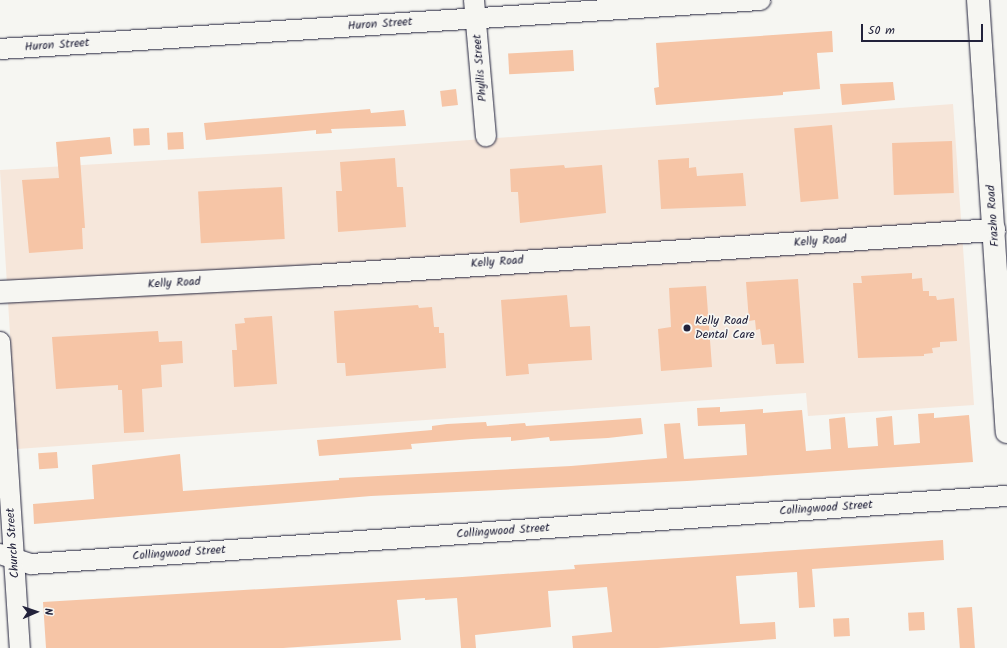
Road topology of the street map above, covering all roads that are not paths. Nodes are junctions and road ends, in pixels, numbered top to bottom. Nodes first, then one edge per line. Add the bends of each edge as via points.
1 (760, 0) edge
2 (978, 0) edge
3 (474, 9) edge
4 (0, 48) edge
5 (486, 136) dead end
6 (994, 230) junction
7 (0, 292) edge
8 (0, 342) edge
9 (1007, 432) edge
10 (1007, 496) edge
11 (7, 556) edge
12 (20, 648) edge

1 - 3 street, Huron Street
2 - 6 street, Frazho Road
3 - 4 street, Huron Street
3 - 5 street, Phyllis Street
6 - 7 street, Kelly Road via 315,276
6 - 9 street, Frazho Road
8 - 11 street, Church Street
10 - 11 street, Collingwood Street via 31,564
11 - 12 street, Church Street

